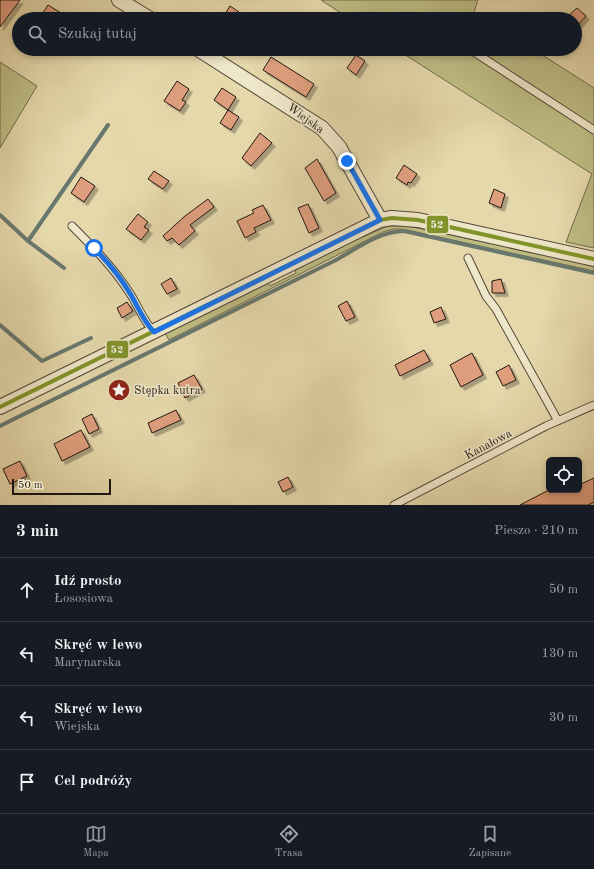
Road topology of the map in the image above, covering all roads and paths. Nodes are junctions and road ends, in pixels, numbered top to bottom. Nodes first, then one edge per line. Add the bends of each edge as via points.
1 (119, 0) edge
2 (139, 12) edge
3 (209, 56) edge
4 (480, 56) edge
5 (594, 130) edge
6 (380, 220) junction
7 (72, 226) dead end
8 (468, 258) dead end
9 (594, 259) edge
10 (154, 332) junction
11 (594, 405) edge
12 (0, 407) edge
13 (558, 420) junction
14 (394, 505) edge

1 - 2 street
3 - 6 street, Wiejska via 322,128 339,147
4 - 5 lane
6 - 9 street via 418,220
6 - 10 street
7 - 10 lane via 112,268
8 - 13 lane via 486,296 496,309
10 - 12 street
11 - 13 lane, Kanałowa
13 - 14 lane, Kanałowa

